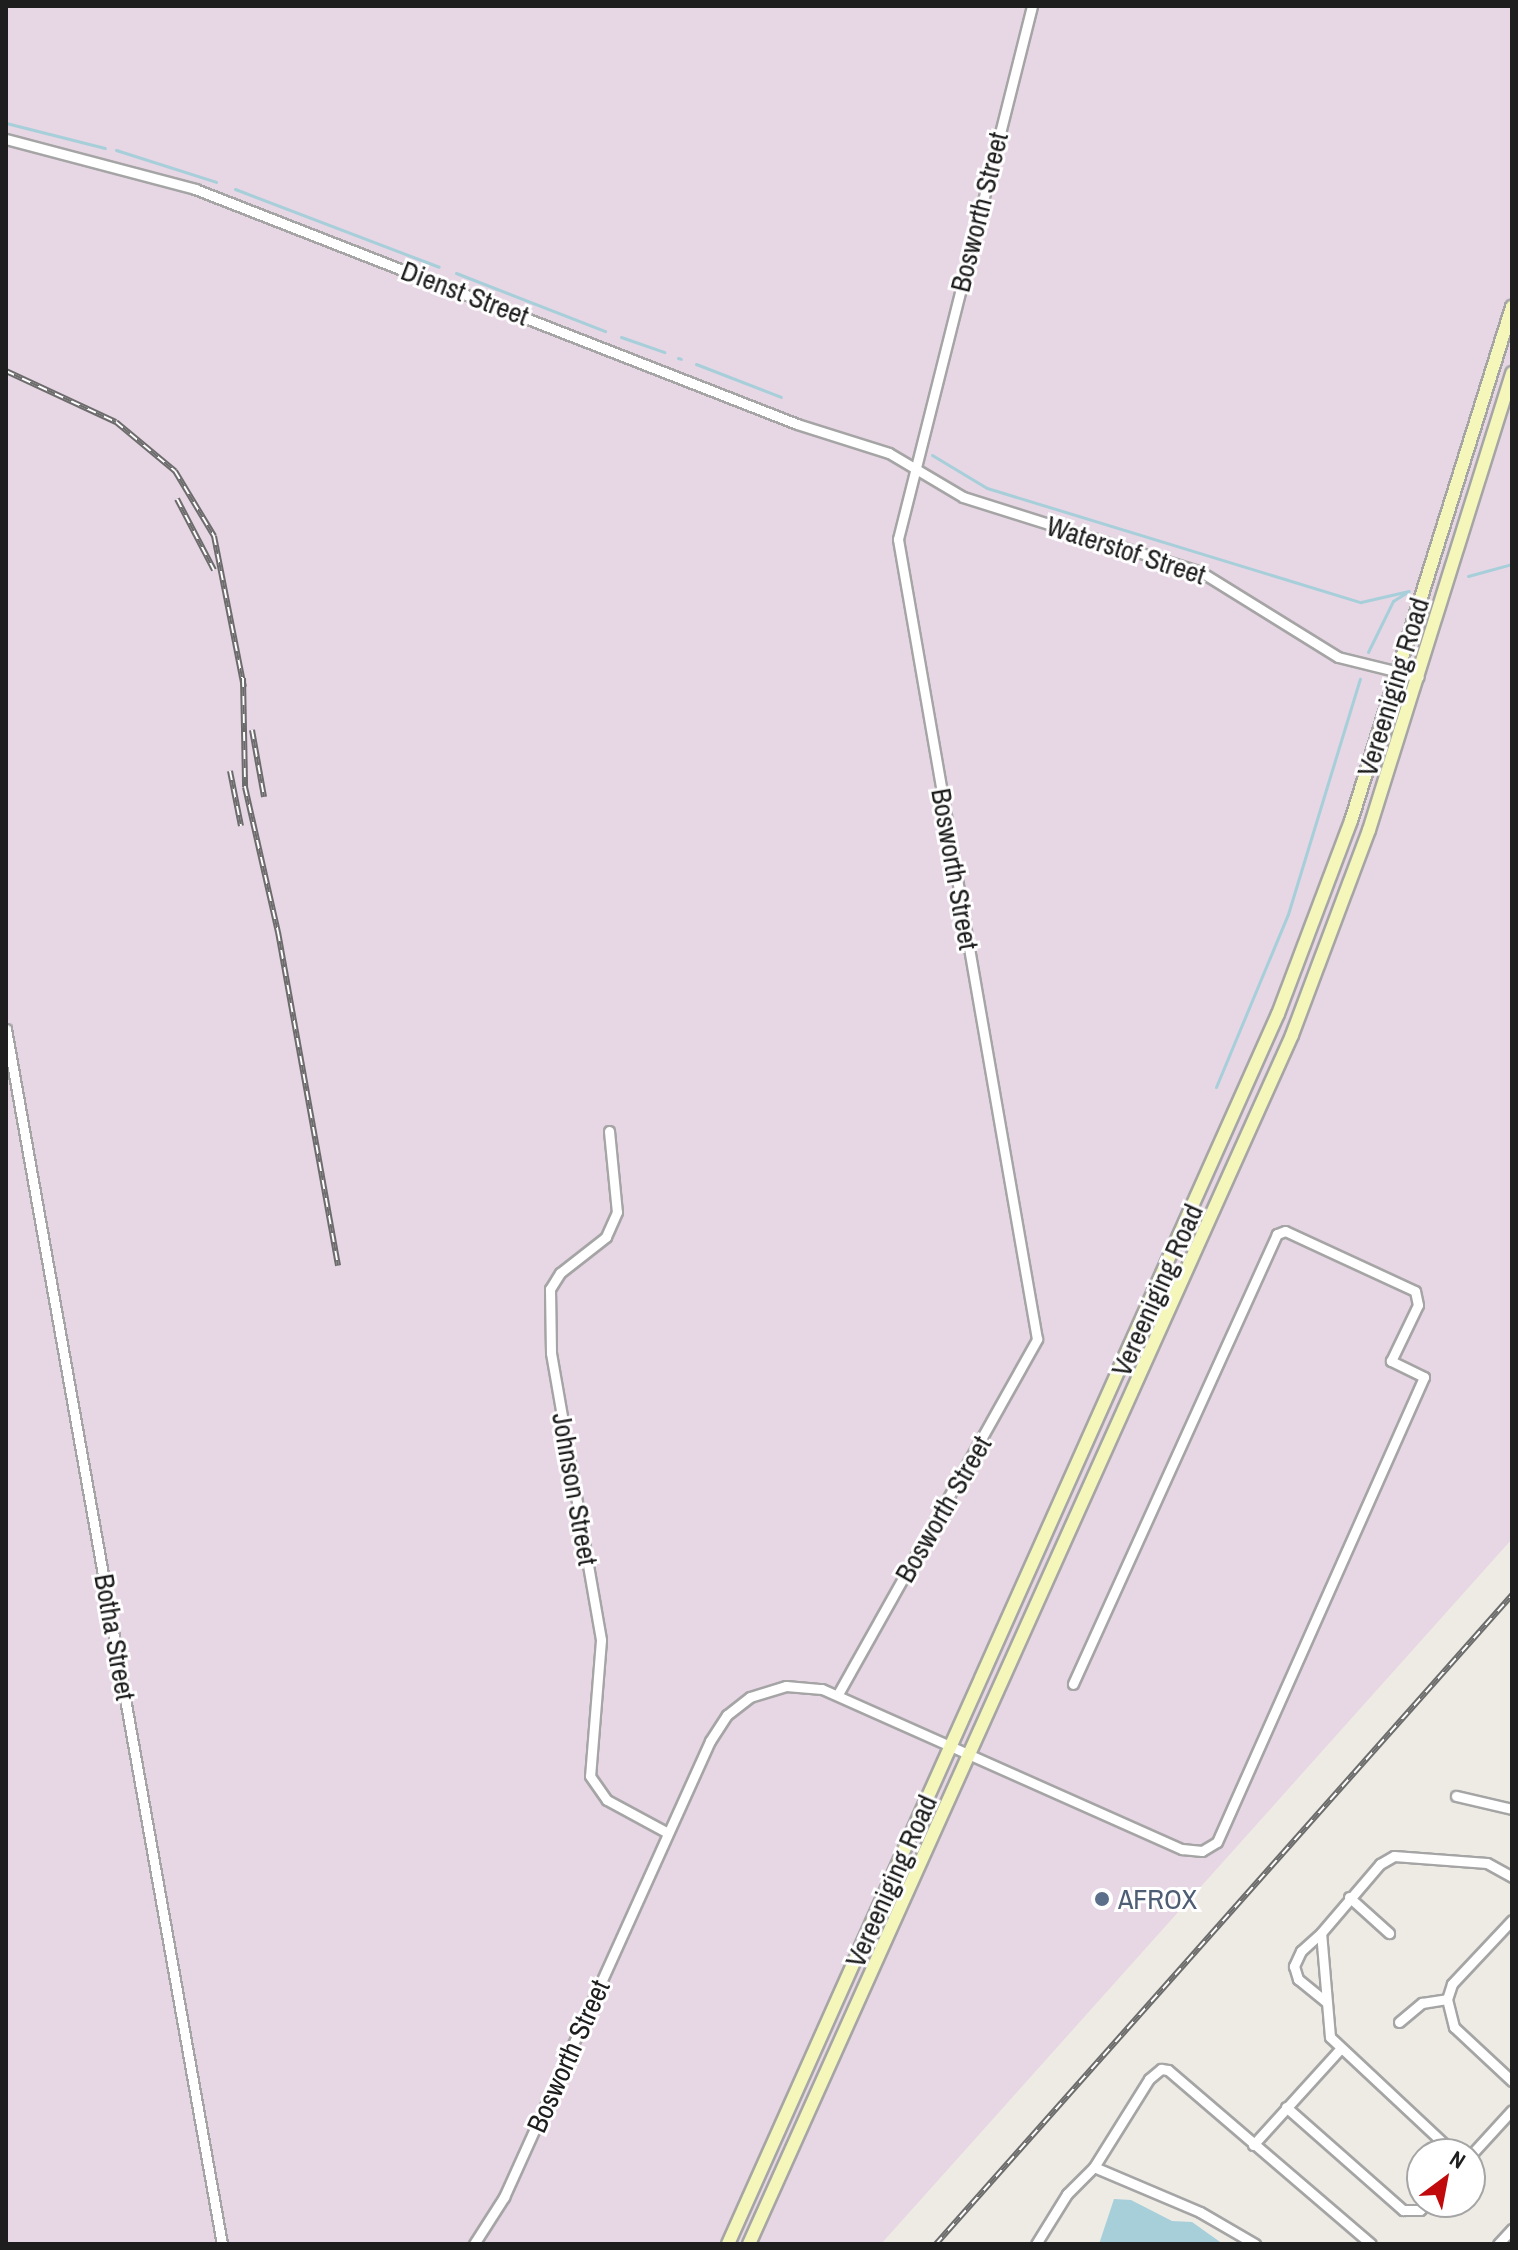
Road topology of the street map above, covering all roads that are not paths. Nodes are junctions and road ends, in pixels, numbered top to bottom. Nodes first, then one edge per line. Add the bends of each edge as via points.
1 (1032, 6) edge
2 (6, 139) edge
3 (1512, 307) edge
4 (1512, 373) edge
5 (916, 467) junction
6 (1396, 673) junction
7 (1419, 677) junction
8 (6, 1029) edge
9 (609, 1131) dead end
10 (1073, 1684) dead end
11 (838, 1694) junction
12 (951, 1745) junction
13 (970, 1754) junction
14 (1456, 1796) dead end
15 (1512, 1809) edge
16 (668, 1833) junction
17 (1512, 1877) edge
18 (1349, 1897) junction
19 (1512, 1920) edge
20 (1321, 1933) junction
21 (1389, 1933) dead end
22 (1447, 1999) junction
23 (1326, 2002) junction
24 (1399, 2022) dead end
25 (1339, 2050) junction
26 (1512, 2081) edge
27 (1286, 2107) junction
28 (1512, 2110) edge
29 (1437, 2138) edge
30 (1486, 2138) edge
31 (1253, 2145) junction
32 (1094, 2167) junction
33 (1406, 2210) edge
34 (1512, 2229) edge
35 (222, 2244) edge
36 (474, 2244) edge
37 (728, 2244) edge
38 (749, 2244) edge
39 (1036, 2244) edge
40 (1255, 2244) edge
41 (1371, 2244) edge
42 (1498, 2244) edge

1 - 5 street, Bosworth Street
2 - 5 street, Dienst Street via 195,189
3 - 6 main road, Vereeniging Road
4 - 7 main road, Vereeniging Road
5 - 6 street, Waterstof Street via 978,502 1201,572 1315,645
5 - 11 street, Bosworth Street via 898,539 902,574 1038,1326 1033,1352
6 - 7 street, Waterstof Street
6 - 12 main road, Vereeniging Road via 1341,851 1256,1068
7 - 13 main road, Vereeniging Road via 1364,845 1286,1049
8 - 35 street, Botha Street
9 - 16 street, Johnson Street via 617,1212 606,1237 560,1273 550,1289 551,1353 601,1640 590,1776 607,1800
10 - 13 street, Bosworth Street via 1277,1234 1285,1231 1415,1291 1418,1305 1391,1361 1424,1377 1217,1842 1202,1851 1182,1849
11 - 12 street, Bosworth Street
11 - 16 street, Bosworth Street via 786,1686 739,1704 710,1741
12 - 13 street, Bosworth Street
12 - 37 main road, Vereeniging Road
13 - 38 main road, Vereeniging Road
14 - 15 street
16 - 36 street, Bosworth Street via 504,2197
17 - 18 street via 1487,1863 1394,1856
18 - 20 street
18 - 21 street
19 - 22 street via 1452,1984
20 - 23 street
20 - 23 street via 1301,1951 1294,1972
22 - 24 street via 1422,2003
22 - 26 street via 1454,2027
23 - 25 street via 1327,2028
25 - 27 street
25 - 29 street
27 - 31 street
27 - 33 street
28 - 30 street
31 - 32 street via 1176,2075 1161,2069 1135,2099
31 - 41 street
32 - 39 street via 1067,2194
32 - 40 street via 1200,2212
34 - 42 street

